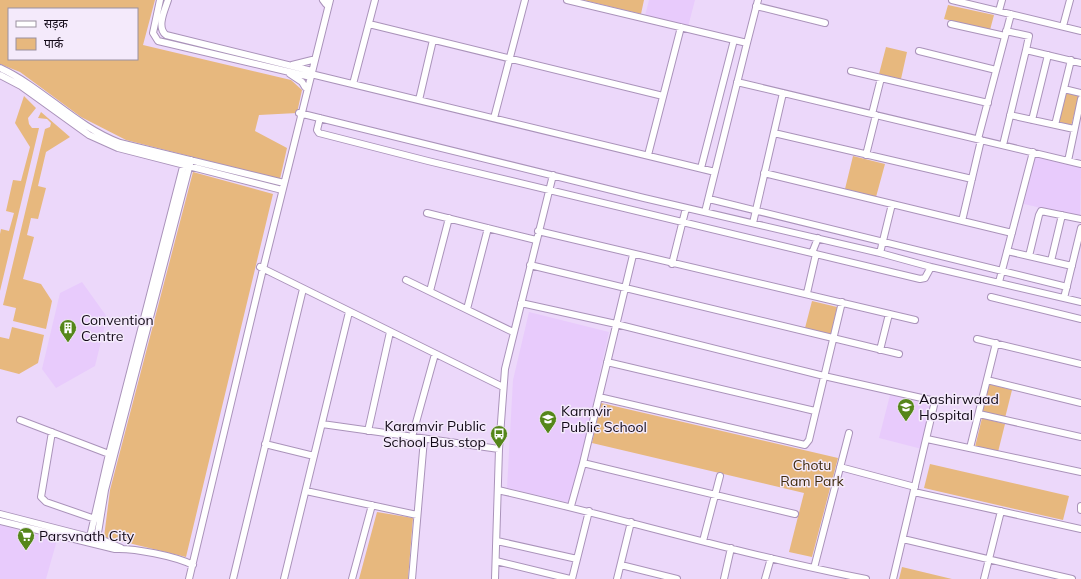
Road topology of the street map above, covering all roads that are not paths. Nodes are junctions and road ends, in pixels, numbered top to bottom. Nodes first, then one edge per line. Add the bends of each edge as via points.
1 (160, 0) edge
2 (168, 0) edge
3 (375, 0) edge
4 (525, 0) edge
5 (567, 0) edge
6 (952, 0) edge
7 (1002, 0) edge
8 (1070, 0) edge
9 (326, 1) edge
10 (757, 3) edge
11 (999, 11) junction
12 (1011, 14) junction
13 (825, 23) dead end
14 (369, 24) junction
15 (951, 24) dead end
16 (1063, 26) junction
17 (681, 27) junction
18 (1081, 31) edge
19 (1006, 34) junction
20 (433, 40) junction
21 (734, 40) junction
22 (747, 43) junction
23 (1026, 50) junction
24 (919, 51) dead end
25 (1048, 55) junction
26 (509, 58) junction
27 (312, 60) junction
28 (1071, 60) junction
29 (1081, 63) edge
30 (0, 68) edge
31 (285, 68) junction
32 (996, 70) junction
33 (850, 71) dead end
34 (310, 74) junction
35 (0, 75) edge
36 (881, 78) junction
37 (738, 82) junction
38 (353, 84) junction
39 (305, 86) junction
40 (1064, 89) junction
41 (783, 93) junction
42 (1081, 93) edge
43 (663, 96) junction
44 (1081, 99) edge
45 (419, 100) junction
46 (988, 103) junction
47 (300, 113) junction
48 (874, 115) junction
49 (1010, 115) junction
50 (320, 118) junction
51 (494, 118) junction
52 (1032, 120) junction
53 (1055, 125) junction
54 (1074, 129) junction
55 (774, 133) junction
56 (980, 140) junction
57 (1003, 145) junction
58 (1033, 152) junction
59 (866, 154) junction
60 (648, 156) junction
61 (1068, 161) junction
62 (187, 163) junction
63 (1081, 164) edge
64 (701, 168) junction
65 (715, 172) junction
66 (764, 173) junction
67 (552, 175) junction
68 (972, 179) junction
69 (282, 186) junction
70 (549, 190) junction
71 (709, 200) junction
72 (892, 204) junction
73 (686, 208) junction
74 (755, 211) junction
75 (427, 212) dead end
76 (705, 212) junction
77 (1062, 215) junction
78 (449, 218) junction
79 (1081, 219) edge
80 (962, 221) junction
81 (683, 222) junction
82 (753, 223) junction
83 (488, 228) junction
84 (1081, 228) edge
85 (538, 231) junction
86 (1012, 233) junction
87 (818, 238) junction
88 (536, 240) junction
89 (883, 241) junction
90 (1007, 251) junction
91 (814, 253) junction
92 (880, 253) junction
93 (633, 255) junction
94 (1030, 256) junction
95 (1051, 261) junction
96 (672, 264) junction
97 (530, 265) junction
98 (1072, 266) junction
99 (931, 267) junction
100 (261, 268) junction
101 (1002, 272) junction
102 (406, 280) dead end
103 (999, 282) junction
104 (1067, 287) junction
105 (303, 289) junction
106 (625, 289) junction
107 (430, 291) junction
108 (807, 294) junction
109 (991, 297) dead end
110 (1064, 298) junction
111 (842, 302) junction
112 (1081, 302) edge
113 (521, 303) junction
114 (467, 309) junction
115 (349, 312) junction
116 (889, 314) junction
117 (1081, 319) edge
118 (915, 320) dead end
119 (616, 324) junction
120 (390, 332) junction
121 (513, 332) junction
122 (834, 339) junction
123 (977, 339) dead end
124 (996, 343) junction
125 (880, 350) junction
126 (435, 354) junction
127 (899, 354) dead end
128 (607, 362) junction
129 (1081, 364) edge
130 (824, 376) junction
131 (987, 380) junction
132 (503, 388) junction
133 (599, 397) junction
134 (1081, 403) edge
135 (815, 411) junction
136 (979, 414) junction
137 (20, 420) dead end
138 (322, 424) junction
139 (368, 431) junction
140 (52, 432) junction
141 (849, 432) dead end
142 (412, 437) junction
143 (1081, 437) edge
144 (424, 439) junction
145 (927, 439) junction
146 (265, 444) junction
147 (970, 448) junction
148 (499, 449) junction
149 (109, 454) junction
150 (314, 456) junction
151 (583, 463) junction
152 (840, 467) junction
153 (1081, 472) edge
154 (720, 476) dead end
155 (915, 489) junction
156 (498, 490) junction
157 (306, 491) junction
158 (715, 494) junction
159 (372, 505) junction
160 (571, 506) junction
161 (1081, 506) edge
162 (1081, 510) edge
163 (589, 511) junction
164 (1001, 511) junction
165 (0, 514) edge
166 (795, 514) dead end
167 (417, 515) junction
168 (95, 519) junction
169 (0, 521) edge
170 (631, 522) junction
171 (1081, 529) edge
172 (90, 537) junction
173 (97, 538) junction
174 (903, 539) junction
175 (497, 541) junction
176 (703, 541) junction
177 (121, 548) junction
178 (731, 548) junction
179 (771, 558) junction
180 (577, 559) junction
181 (989, 559) junction
182 (496, 561) junction
183 (191, 564) junction
184 (620, 565) junction
185 (814, 568) junction
186 (835, 576) edge
187 (186, 579) edge
188 (189, 579) edge
189 (233, 579) edge
190 (284, 579) edge
191 (352, 579) edge
192 (412, 579) edge
193 (495, 579) edge
194 (571, 579) edge
195 (617, 579) edge
196 (677, 579) edge
197 (724, 579) edge
198 (765, 579) edge
199 (866, 579) edge
200 (893, 579) edge
201 (984, 579) edge
202 (1072, 579) edge

1 - 31 street via 153,33 158,41
2 - 31 street via 161,24 166,35
3 - 14 street
4 - 26 street
5 - 17 street
6 - 11 street
7 - 11 street
8 - 16 street
9 - 27 street
9 - 34 street
10 - 13 street
10 - 22 street
11 - 12 street
12 - 16 street
12 - 19 street
14 - 20 street
14 - 38 street
15 - 19 street
16 - 18 street
17 - 21 street
17 - 43 street
19 - 23 street via 1029,36
19 - 32 street
20 - 26 street
20 - 45 street
21 - 22 street
21 - 64 street
22 - 37 street
23 - 25 street
23 - 49 street
24 - 32 street
25 - 28 street
25 - 52 street
26 - 43 street
26 - 51 street
27 - 31 street
27 - 34 street
28 - 29 street
28 - 40 street
30 - 62 street via 27,82 72,116 106,137
31 - 34 street
31 - 39 street
32 - 46 street
33 - 36 street
34 - 38 street
34 - 39 street
34 - 47 street
35 - 62 street via 21,86 103,142 118,148
36 - 46 street
36 - 48 street
37 - 41 street
37 - 65 street
38 - 45 street
39 - 47 street
40 - 42 street
40 - 53 street
41 - 48 street
41 - 55 street
43 - 60 street
44 - 54 street
45 - 51 street
46 - 56 street
47 - 50 street
47 - 69 street
48 - 56 street
48 - 59 street
49 - 52 street
49 - 57 street
50 - 67 street
50 - 70 street via 317,130 319,133
51 - 60 street
52 - 53 street
53 - 54 street
54 - 61 street
55 - 59 street
55 - 66 street
56 - 57 street
56 - 68 street
57 - 58 street
58 - 61 street
58 - 86 street
59 - 68 street
60 - 64 street
61 - 63 street
62 - 69 street
62 - 149 street
62 - 173 street via 105,490
64 - 65 street
65 - 71 street
66 - 72 street
66 - 74 street
67 - 70 street
67 - 73 street
68 - 80 street
69 - 100 street
70 - 81 street
70 - 85 street
71 - 74 street
71 - 76 street
72 - 80 street
72 - 89 street
73 - 76 street
73 - 81 street
74 - 82 street
74 - 89 street
75 - 78 street
76 - 82 street
77 - 79 street
77 - 94 street via 1040,212
77 - 95 street
78 - 83 street
78 - 107 street
80 - 86 street
81 - 91 street
81 - 96 street
82 - 87 street
83 - 88 street
83 - 114 street
84 - 98 street
85 - 88 street
85 - 93 street
86 - 90 street
87 - 91 street
87 - 92 street
88 - 97 street
89 - 92 street
89 - 101 street
90 - 94 street
90 - 101 street
91 - 99 street via 920,279 925,278
91 - 108 street
92 - 99 street
93 - 96 street
93 - 106 street
94 - 95 street
95 - 98 street
96 - 108 street
97 - 106 street
97 - 113 street
98 - 104 street
99 - 103 street
100 - 105 street
100 - 183 street
101 - 103 street
101 - 104 street
102 - 107 street
103 - 110 street
104 - 110 street
105 - 115 street
105 - 146 street
106 - 119 street
106 - 122 street
107 - 114 street
108 - 111 street
109 - 117 street
110 - 112 street
111 - 116 street
111 - 122 street
113 - 119 street
113 - 121 street
114 - 121 street
115 - 120 street
115 - 138 street
116 - 118 street
116 - 125 street
119 - 128 street
119 - 130 street
120 - 126 street
120 - 139 street
121 - 132 street
122 - 125 street
122 - 130 street
123 - 124 street
124 - 129 street
124 - 131 street
125 - 127 street
126 - 132 street
126 - 142 street
128 - 133 street
128 - 135 street
130 - 135 street
130 - 145 street via 933,400 936,403
131 - 134 street
131 - 136 street
132 - 148 street
133 - 135 street via 803,445 808,444
133 - 151 street
136 - 143 street
136 - 147 street
137 - 140 street
138 - 139 street
138 - 150 street
139 - 142 street
140 - 149 street
140 - 168 street via 41,496 46,502
141 - 152 street
142 - 144 street
144 - 148 street
144 - 167 street
145 - 147 street
145 - 155 street
146 - 150 street
146 - 189 street
147 - 153 street
148 - 156 street
149 - 168 street
150 - 157 street
151 - 158 street
151 - 160 street
152 - 155 street
152 - 185 street
154 - 158 street
155 - 164 street
155 - 174 street
156 - 160 street
156 - 175 street
157 - 159 street
157 - 190 street
158 - 166 street
158 - 176 street
159 - 167 street
159 - 191 street
160 - 163 street
161 - 162 street
163 - 170 street
163 - 180 street
164 - 171 street
164 - 181 street
165 - 172 street
167 - 192 street
168 - 172 street
169 - 177 street via 115,550
170 - 176 street
170 - 184 street
172 - 173 street
173 - 177 street
174 - 181 street
174 - 200 street
175 - 180 street
175 - 182 street
176 - 178 street
177 - 183 street
178 - 179 street
178 - 197 street
179 - 185 street
179 - 198 street
180 - 194 street
181 - 201 street
181 - 202 street
182 - 193 street
182 - 194 street
183 - 187 street
183 - 188 street
184 - 195 street
184 - 196 street
185 - 186 street
186 - 199 street

